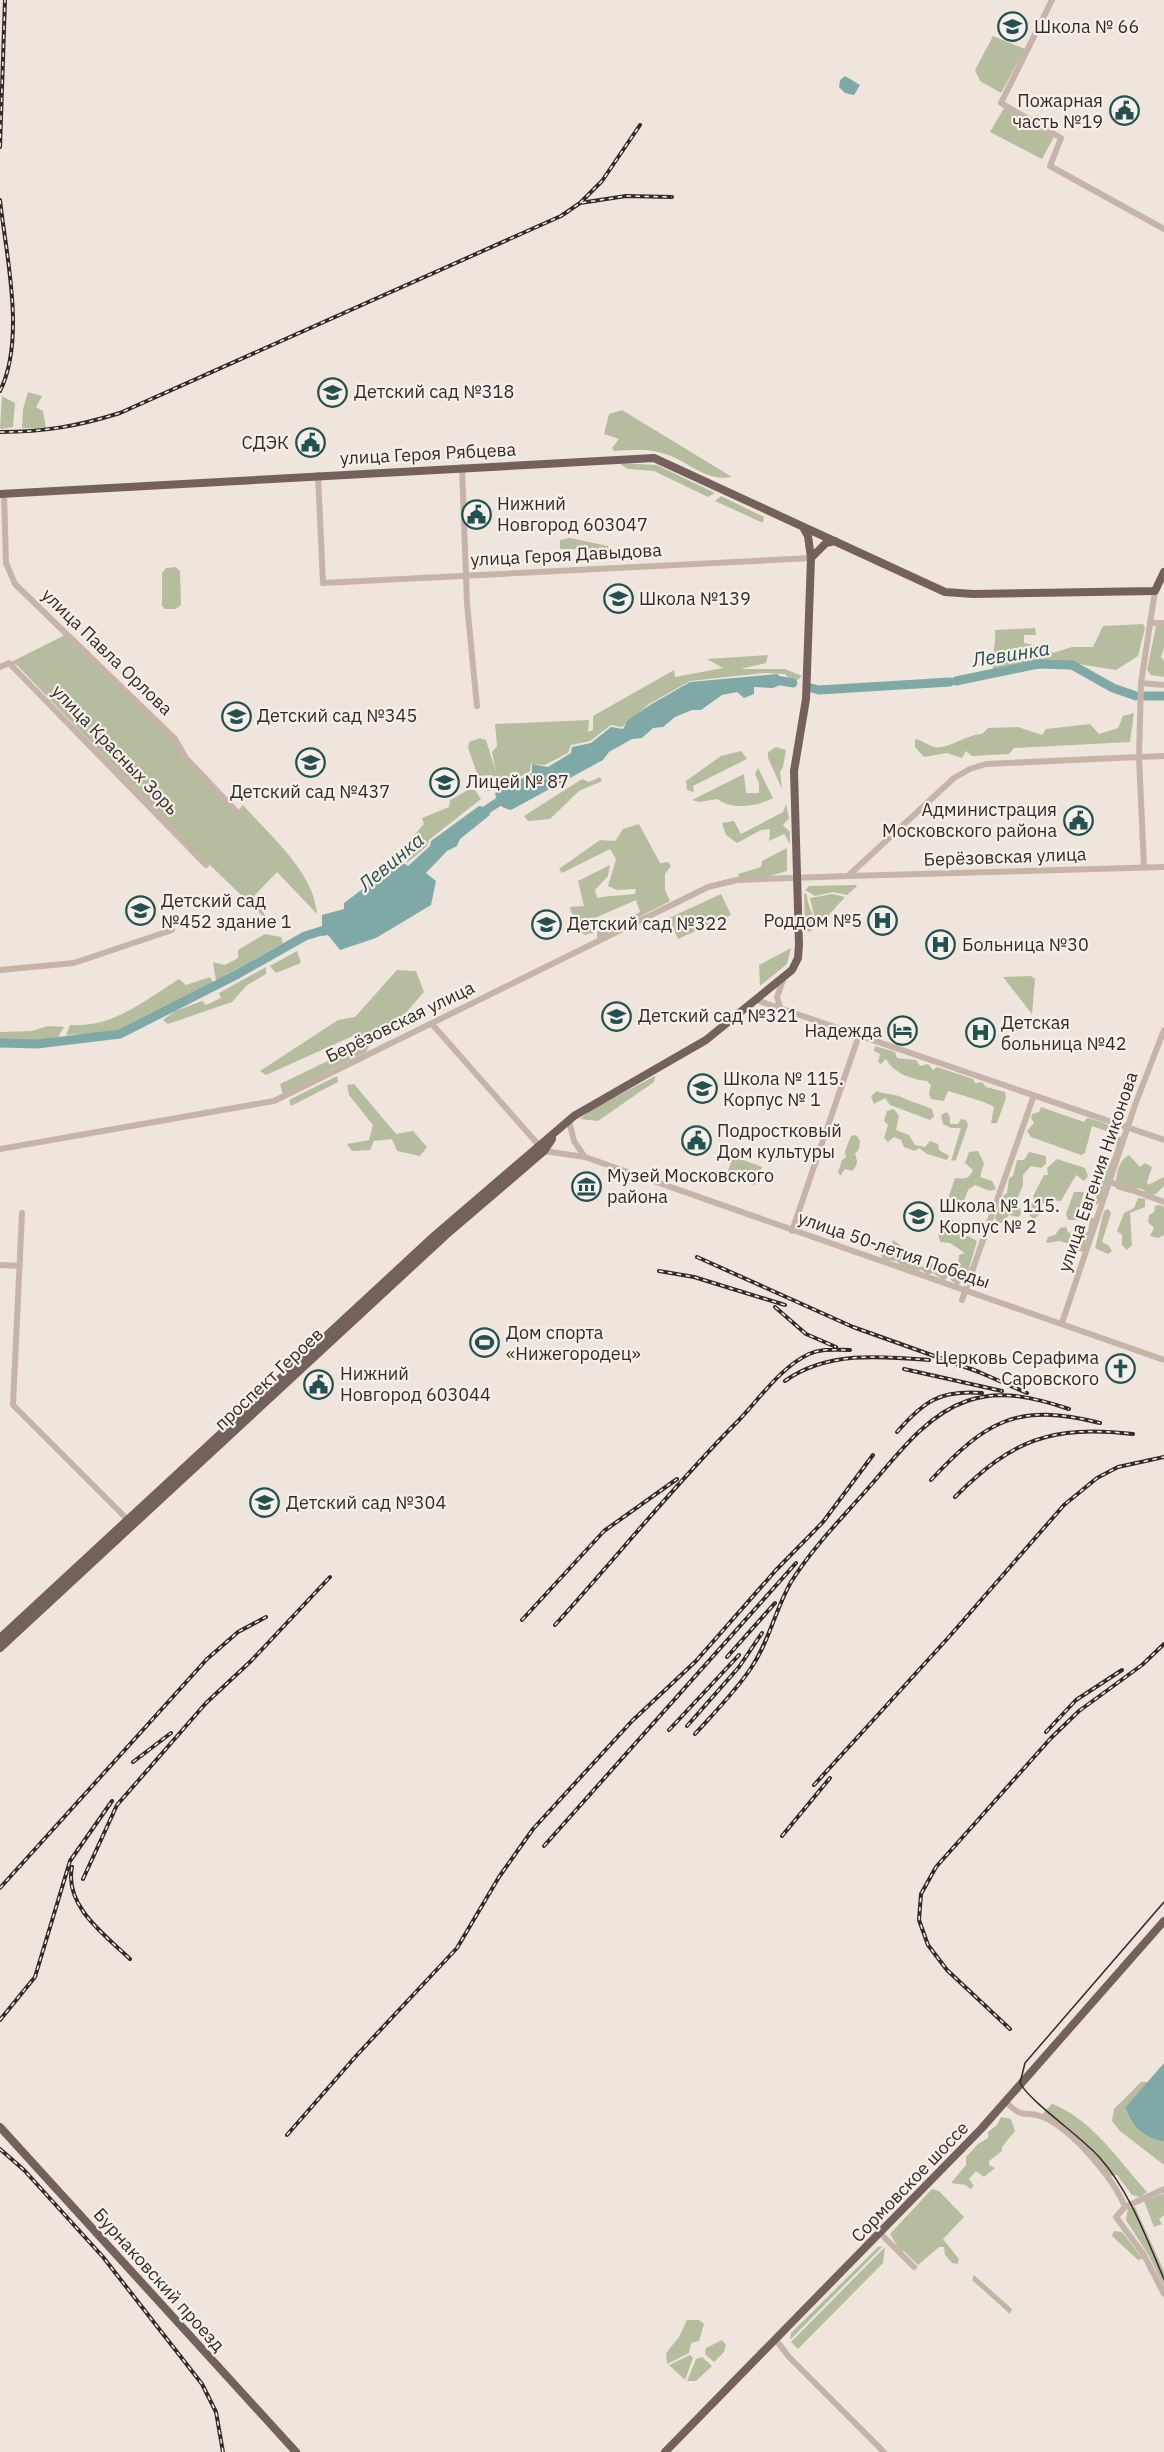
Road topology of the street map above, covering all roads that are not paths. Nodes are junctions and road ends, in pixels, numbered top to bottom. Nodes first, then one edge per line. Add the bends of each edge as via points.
1 (1052, 0) edge
2 (1164, 229) edge
3 (462, 467) junction
4 (318, 475) junction
5 (2, 494) edge
6 (803, 527) junction
7 (835, 541) junction
8 (811, 558) junction
9 (1164, 572) edge
10 (466, 576) junction
11 (1155, 591) junction
12 (1151, 623) junction
13 (1164, 623) edge
14 (0, 667) edge
15 (1141, 683) junction
16 (1164, 685) edge
17 (477, 706) dead end
18 (1164, 756) edge
19 (1139, 757) junction
20 (237, 812) dead end
21 (206, 865) dead end
22 (1144, 867) junction
23 (1164, 867) edge
24 (848, 876) junction
25 (796, 878) junction
26 (172, 930) dead end
27 (0, 970) edge
28 (783, 980) junction
29 (756, 1000) junction
30 (781, 1007) junction
31 (432, 1024) junction
32 (1164, 1030) edge
33 (859, 1035) junction
34 (1034, 1095) junction
35 (569, 1121) junction
36 (1127, 1128) junction
37 (1164, 1140) edge
38 (542, 1148) junction
39 (0, 1149) edge
40 (585, 1157) junction
41 (1110, 1182) junction
42 (1164, 1202) edge
43 (22, 1213) dead end
44 (792, 1231) junction
45 (0, 1265) edge
46 (20, 1266) junction
47 (965, 1290) junction
48 (962, 1300) dead end
49 (1062, 1323) junction
50 (1164, 1360) edge
51 (128, 1520) junction
52 (0, 1638) edge
53 (0, 1648) edge
54 (1164, 1921) edge
55 (1006, 2102) junction
56 (0, 2127) edge
57 (1164, 2190) edge
58 (1125, 2207) junction
59 (880, 2233) junction
60 (914, 2267) dead end
61 (1164, 2294) edge
62 (776, 2340) junction
63 (296, 2452) edge
64 (665, 2452) edge
65 (884, 2452) edge

1 - 2 street via 1000,103 1061,138 1050,166
3 - 4 main road, улица Героя Рябцева
3 - 6 main road, улица Героя Рябцева via 654,458
3 - 10 street
4 - 5 main road, улица Героя Рябцева
4 - 10 street, улица Героя Давыдова via 323,583
5 - 20 street, улица Павла Орлова via 6,563 15,584 175,739 186,758
6 - 7 main road, улица Героя Рябцева
6 - 8 main road
7 - 8 main road via 826,543
7 - 11 main road, улица Героя Рябцева via 945,592
8 - 10 street, улица Героя Давыдова
8 - 25 main road via 806,699 794,771
9 - 11 main road
10 - 17 street
11 - 12 street
12 - 13 street
12 - 15 street
14 - 21 street, улица Красных Зорь via 9,663
15 - 16 street
15 - 19 street
18 - 19 street
19 - 22 street
19 - 24 street via 986,764 970,769 954,778
22 - 23 street, Берёзовская улица
22 - 24 street, Берёзовская улица
24 - 25 street, Берёзовская улица
25 - 28 main road via 798,951 794,966
25 - 31 street, Берёзовская улица via 737,880 708,887
26 - 27 street via 74,963
28 - 29 main road, проспект Героев
28 - 30 street via 777,998
29 - 30 street
29 - 35 main road, проспект Героев via 694,1047 585,1107
30 - 33 street
31 - 38 street
31 - 39 street, Берёзовская улица via 274,1101
32 - 36 street, улица Евгения Никонова
33 - 34 street
33 - 44 street
34 - 36 street
34 - 47 street
35 - 38 main road, проспект Героев
35 - 40 street via 577,1149
36 - 37 street
36 - 41 street, улица Евгения Никонова
38 - 40 street, улица 50-летия Победы
38 - 51 main road, проспект Героев via 434,1236
38 - 53 main road, проспект Героев
40 - 44 street, улица 50-летия Победы
41 - 42 street
41 - 49 street, улица Евгения Никонова
43 - 46 street
44 - 47 street, улица 50-летия Победы
45 - 46 street
46 - 51 street via 13,1405
47 - 48 street
47 - 49 street, улица 50-летия Победы
49 - 50 street, улица 50-летия Победы
51 - 52 main road, проспект Героев
54 - 55 main road, Сормовское шоссе
55 - 58 street via 1019,2114 1043,2117 1064,2131 1096,2163
55 - 59 main road, Сормовское шоссе
56 - 63 main road, Бурнаковский проезд
57 - 58 street
58 - 61 street via 1116,2217 1144,2255
59 - 60 street
59 - 62 main road, Сормовское шоссе
62 - 64 main road, Сормовское шоссе
62 - 65 street

